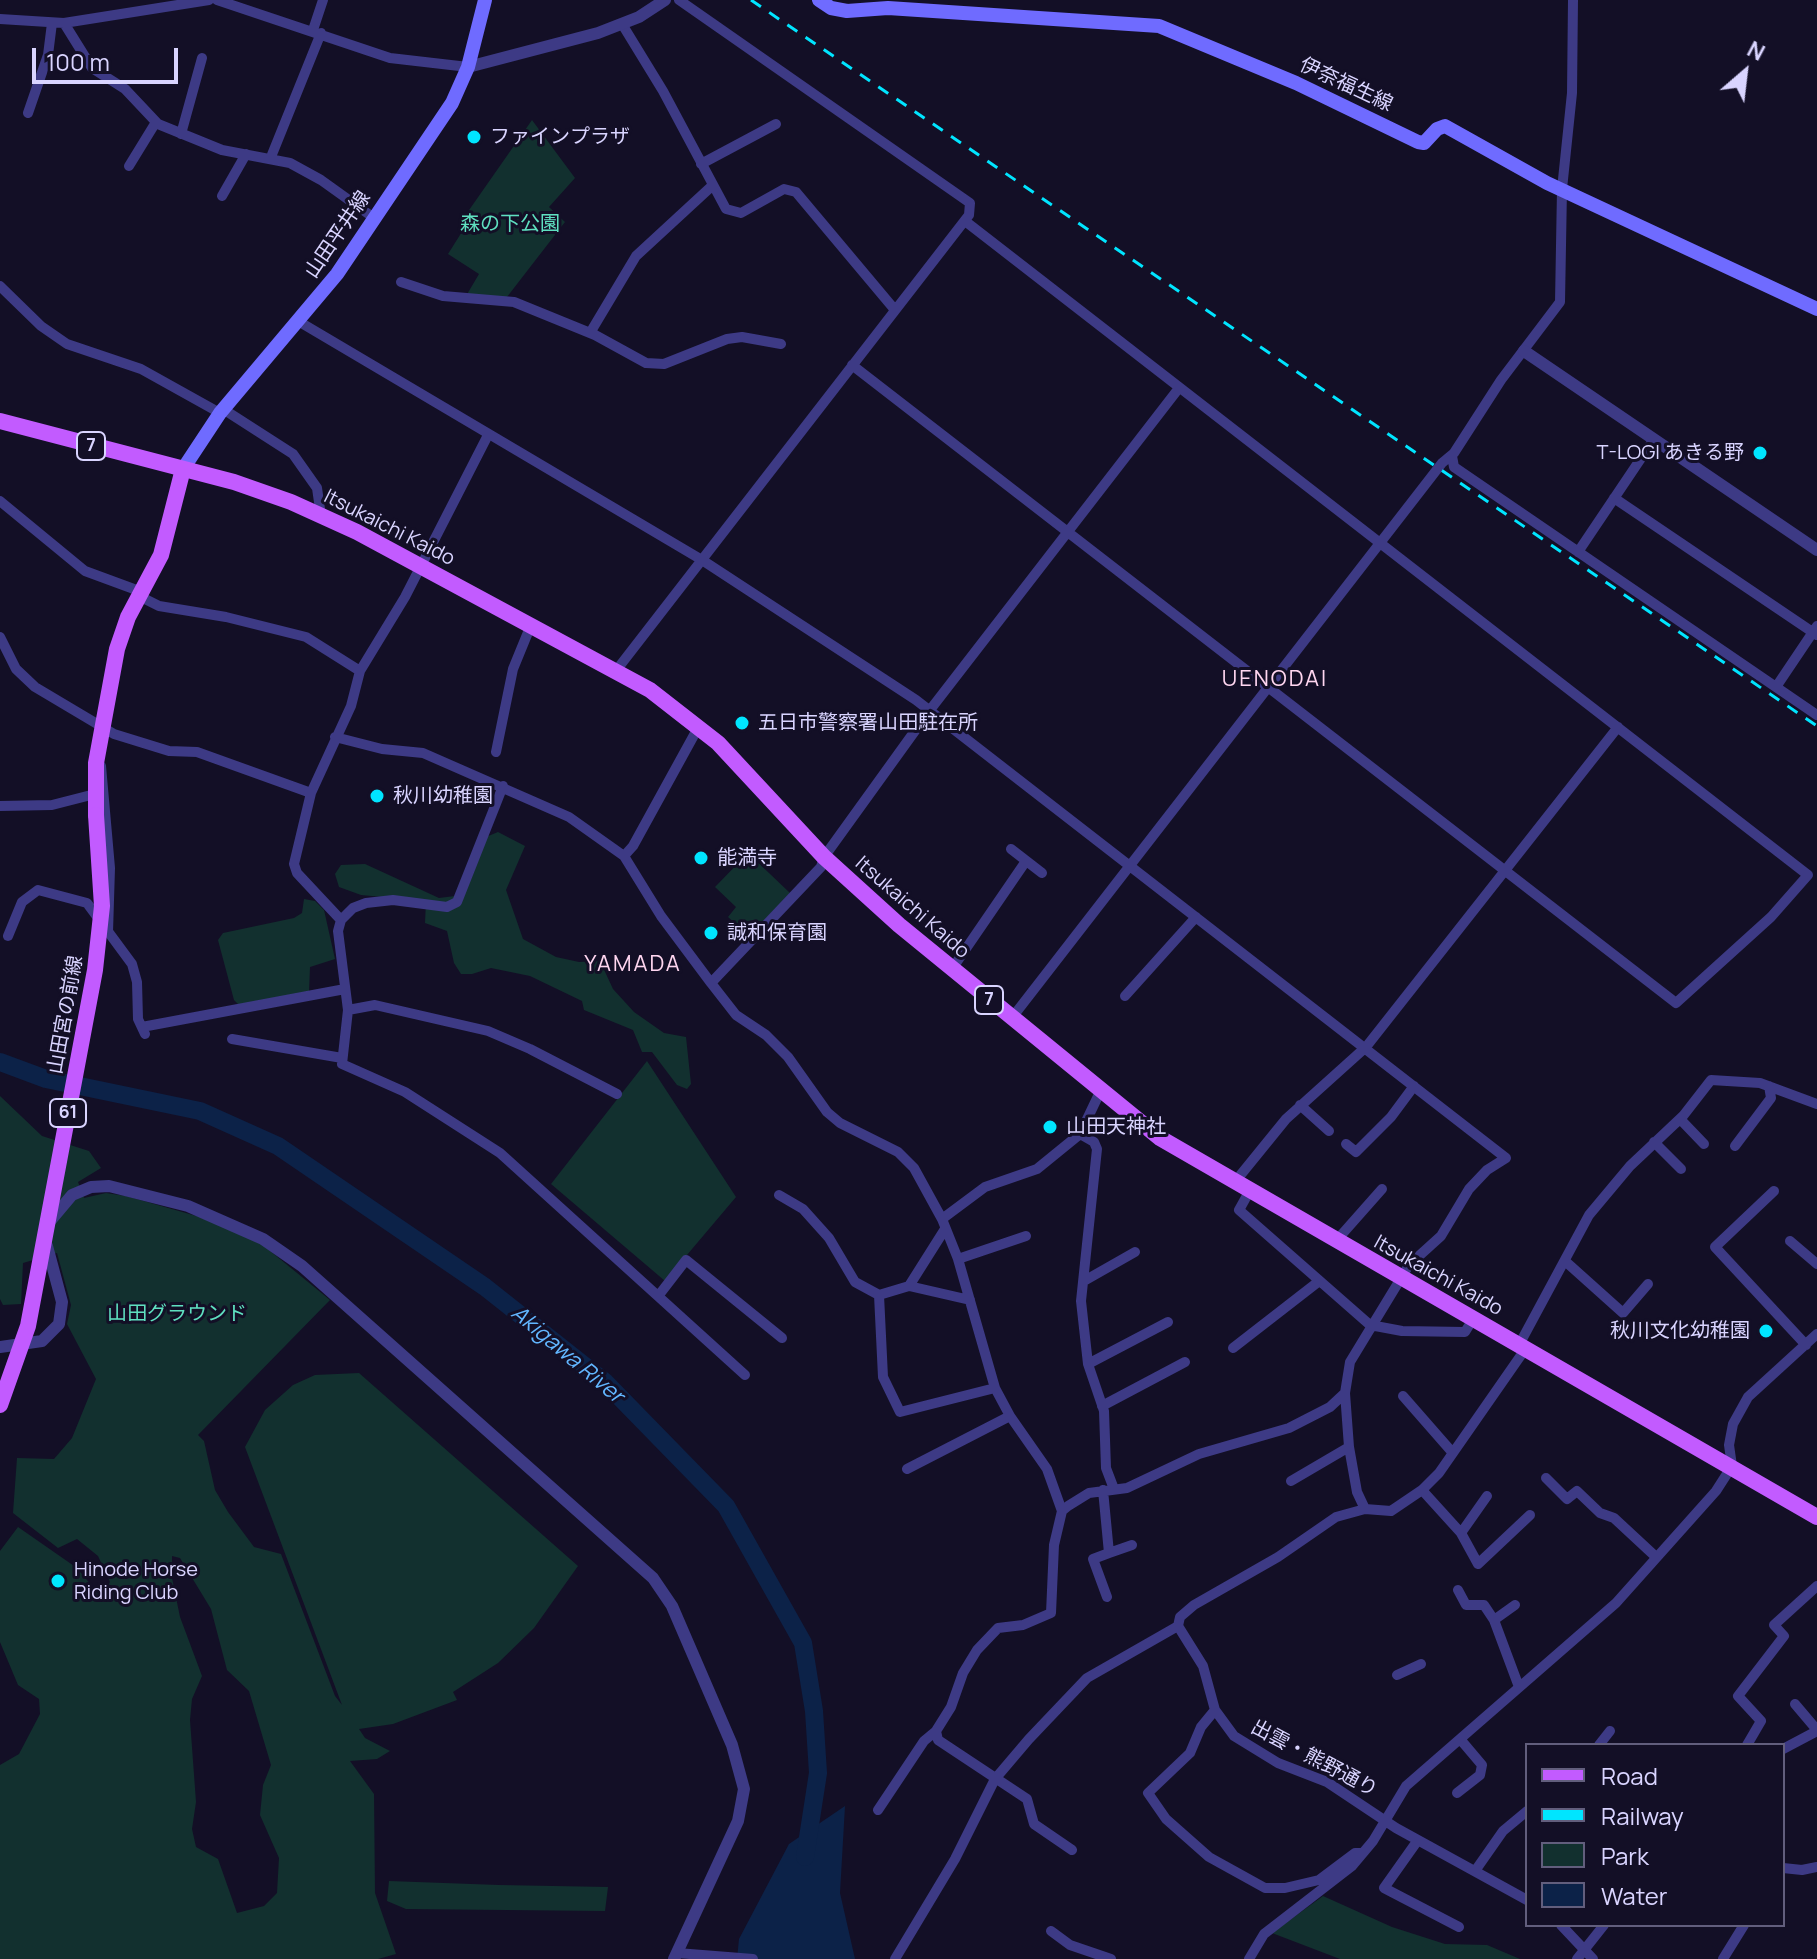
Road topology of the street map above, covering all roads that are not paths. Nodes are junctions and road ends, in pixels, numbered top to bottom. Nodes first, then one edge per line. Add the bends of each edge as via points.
1 (209, 0) edge
2 (217, 0) edge
3 (323, 0) edge
4 (485, 0) edge
5 (665, 0) edge
6 (679, 0) edge
7 (819, 0) edge
8 (1573, 0) edge
9 (189, 1) edge
10 (0, 19) edge
11 (52, 23) junction
12 (64, 23) junction
13 (622, 24) junction
14 (317, 32) junction
15 (202, 58) dead end
16 (468, 67) junction
17 (28, 113) dead end
18 (156, 122) junction
19 (776, 124) dead end
20 (181, 134) junction
21 (246, 154) junction
22 (271, 157) junction
23 (701, 164) junction
24 (129, 166) dead end
25 (713, 185) junction
26 (1562, 189) junction
27 (222, 196) dead end
28 (374, 218) junction
29 (965, 221) junction
30 (401, 282) dead end
31 (0, 286) edge
32 (1817, 309) edge
33 (895, 310) junction
34 (298, 321) junction
35 (590, 333) junction
36 (781, 344) dead end
37 (1524, 351) junction
38 (852, 365) junction
39 (1179, 388) junction
40 (222, 411) junction
41 (0, 421) edge
42 (488, 435) junction
43 (1654, 439) junction
44 (1452, 456) junction
45 (183, 469) junction
46 (1614, 498) junction
47 (0, 501) edge
48 (321, 516) junction
49 (1067, 533) junction
50 (1380, 543) junction
51 (1816, 548) edge
52 (1578, 552) junction
53 (702, 560) junction
54 (420, 565) junction
55 (140, 594) junction
56 (531, 625) junction
57 (1816, 631) edge
58 (0, 637) edge
59 (360, 671) junction
60 (615, 672) junction
61 (1776, 687) junction
62 (1268, 688) junction
63 (930, 710) junction
64 (1817, 715) edge
65 (101, 726) junction
66 (699, 726) junction
67 (1618, 727) junction
68 (335, 737) junction
69 (496, 752) dead end
70 (96, 763) junction
71 (503, 786) junction
72 (311, 793) junction
73 (95, 794) junction
74 (0, 806) edge
75 (1011, 849) dead end
76 (624, 856) junction
77 (824, 857) junction
78 (1026, 861) junction
79 (1130, 866) junction
80 (1505, 871) junction
81 (1042, 873) dead end
82 (1196, 917) junction
83 (341, 920) junction
84 (108, 933) junction
85 (8, 936) dead end
86 (952, 969) junction
87 (711, 983) junction
88 (345, 989) junction
89 (1125, 996) dead end
90 (348, 1010) junction
91 (1011, 1019) junction
92 (232, 1039) dead end
93 (1366, 1047) junction
94 (342, 1058) junction
95 (1414, 1086) junction
96 (1769, 1086) junction
97 (1100, 1092) junction
98 (617, 1094) dead end
99 (1817, 1104) edge
100 (1300, 1105) junction
101 (1680, 1119) junction
102 (1329, 1131) dead end
103 (1080, 1134) junction
104 (1654, 1142) junction
105 (1346, 1144) dead end
106 (1704, 1144) dead end
107 (1735, 1146) dead end
108 (1681, 1169) dead end
109 (1242, 1188) junction
110 (1382, 1189) dead end
111 (1774, 1191) dead end
112 (779, 1195) dead end
113 (944, 1224) junction
114 (1026, 1236) dead end
115 (1336, 1241) junction
116 (1790, 1241) dead end
117 (1135, 1252) dead end
118 (958, 1259) junction
119 (1565, 1261) junction
120 (1817, 1264) edge
121 (1400, 1277) junction
122 (1084, 1281) junction
123 (1318, 1282) junction
124 (1648, 1284) dead end
125 (909, 1286) junction
126 (659, 1295) junction
127 (879, 1295) junction
128 (970, 1300) junction
129 (1473, 1319) junction
130 (1168, 1322) dead end
131 (1370, 1325) junction
132 (1817, 1334) edge
133 (782, 1338) dead end
134 (1806, 1345) junction
135 (1522, 1346) junction
136 (0, 1347) edge
137 (1233, 1348) dead end
138 (1185, 1362) dead end
139 (1088, 1364) junction
140 (745, 1375) dead end
141 (995, 1388) junction
142 (1345, 1393) junction
143 (1403, 1396) dead end
144 (0, 1405) edge
145 (1102, 1406) junction
146 (1010, 1416) junction
147 (1349, 1447) junction
148 (1452, 1452) junction
149 (1732, 1466) junction
150 (907, 1469) dead end
151 (1546, 1478) dead end
152 (1291, 1481) dead end
153 (1109, 1489) junction
154 (1422, 1490) junction
155 (1487, 1496) dead end
156 (1365, 1509) junction
157 (1062, 1511) junction
158 (1530, 1515) dead end
159 (1817, 1517) edge
160 (1461, 1533) junction
161 (1132, 1545) dead end
162 (1109, 1553) junction
163 (1656, 1557) junction
164 (1817, 1586) edge
165 (1458, 1590) dead end
166 (1107, 1597) dead end
167 (1515, 1605) dead end
168 (1494, 1620) junction
169 (1178, 1626) junction
170 (1421, 1664) dead end
171 (1397, 1675) dead end
172 (1519, 1687) junction
173 (1795, 1704) dead end
174 (1215, 1710) junction
175 (1817, 1730) edge
176 (936, 1731) junction
177 (1610, 1731) dead end
178 (1460, 1739) junction
179 (1601, 1743) edge
180 (1748, 1743) edge
181 (1785, 1748) edge
182 (995, 1779) junction
183 (1457, 1793) dead end
184 (878, 1810) dead end
185 (1525, 1813) edge
186 (1384, 1821) junction
187 (1418, 1840) junction
188 (1072, 1850) dead end
189 (1363, 1853) junction
190 (1817, 1867) edge
191 (1785, 1868) edge
192 (1475, 1871) junction
193 (1525, 1899) edge
194 (1459, 1927) dead end
195 (1563, 1927) edge
196 (1602, 1927) edge
197 (1743, 1927) edge
198 (1051, 1931) dead end
199 (1585, 1948) junction
200 (679, 1955) edge
201 (1097, 1957) edge
202 (753, 1959) edge
203 (895, 1959) edge
204 (1111, 1959) edge
205 (1249, 1959) edge
206 (1577, 1959) edge
207 (1593, 1959) edge
208 (1723, 1959) edge

1 - 9 street
2 - 14 street
3 - 14 street
4 - 16 main road, 山田平井線
5 - 13 street
6 - 29 street via 970,203
7 - 26 main road, 伊奈福生線 via 847,11 888,8 1159,26 1319,93 1418,142 1445,126
8 - 26 street via 1572,93
9 - 12 street
10 - 11 street
11 - 12 street
11 - 17 street via 48,55
12 - 18 street via 92,68 125,89
13 - 16 street
13 - 23 street
14 - 16 street via 390,58
14 - 22 street
15 - 20 street
16 - 28 main road, 山田平井線 via 452,103
18 - 20 street
18 - 24 street
19 - 23 street
20 - 21 street
21 - 22 street
21 - 27 street
22 - 28 street via 321,180
23 - 25 street
25 - 33 street via 734,213 784,189 796,192
25 - 35 street via 636,256
26 - 32 main road, 伊奈福生線
26 - 37 street via 1562,297
28 - 34 main road, 山田平井線
29 - 33 street
29 - 39 street
30 - 35 street via 443,296 514,302
31 - 40 street via 67,344 141,369
33 - 38 street
34 - 40 main road, 山田平井線
34 - 42 street
35 - 36 street via 646,363 664,364 727,339
37 - 43 street
37 - 44 street
38 - 49 street
38 - 53 street
39 - 49 street
39 - 50 street
40 - 45 main road, 山田平井線
40 - 48 street via 293,454 317,488
41 - 45 main road, Itsukaichi Kaido / 7
42 - 53 street
42 - 54 street
43 - 46 street
43 - 51 street
44 - 50 street
44 - 52 street via 1454,467
45 - 48 main road, Itsukaichi Kaido / 7 via 259,490
45 - 55 main road, 61 via 161,555
46 - 52 street
46 - 57 street
47 - 55 street via 85,571
48 - 54 main road, Itsukaichi Kaido / 7
49 - 62 street
49 - 63 street
50 - 62 street
50 - 67 street
52 - 61 street
53 - 60 street
53 - 63 street
54 - 56 main road, Itsukaichi Kaido / 7
54 - 59 street
55 - 59 street via 159,606 306,637
55 - 65 main road, 61 via 120,638
56 - 60 main road, Itsukaichi Kaido / 7
56 - 69 street via 513,669
57 - 61 street
58 - 65 street via 16,669 35,687
59 - 68 street
60 - 66 main road, Itsukaichi Kaido / 7
61 - 64 street
62 - 79 street
62 - 80 street
63 - 77 street
63 - 79 street
65 - 70 main road, 61
65 - 72 street via 169,751 197,752
66 - 76 street
66 - 77 main road, Itsukaichi Kaido / 7
67 - 80 street
67 - 80 street via 1808,875 1771,917 1676,1003
68 - 71 street via 423,753
68 - 72 street
70 - 73 main road, 61
70 - 84 street via 103,767 106,800
71 - 76 street via 569,817
71 - 83 street via 457,902 447,907 393,900 366,903
72 - 83 street via 294,864
73 - 74 street via 52,805
73 - 144 main road, 山田宮の前線 / 61, bridge via 102,896 98,955 28,1326
75 - 78 street
76 - 87 street
77 - 86 main road, Itsukaichi Kaido / 7
77 - 87 street via 821,867
78 - 81 street
78 - 86 street
79 - 82 street
79 - 91 street
80 - 93 street
82 - 89 street
82 - 93 street
83 - 88 street
84 - 85 street via 87,903 38,890 22,902
84 - 88 street via 132,964 144,1030
86 - 91 main road, Itsukaichi Kaido / 7
87 - 113 street via 736,1015 788,1057 827,1112 907,1160
88 - 90 street
90 - 94 street
90 - 98 street via 375,1005 488,1031
91 - 97 main road, Itsukaichi Kaido / 7
92 - 94 street
93 - 95 street
93 - 100 street
94 - 126 street via 343,1067 405,1092 500,1153
95 - 105 street via 1356,1152
95 - 121 street via 1506,1158 1465,1193 1441,1236
96 - 99 street
96 - 101 street via 1711,1080
96 - 107 street via 1771,1098
97 - 103 street
97 - 109 main road, Itsukaichi Kaido / 7 via 1160,1138
100 - 102 street
100 - 109 street via 1262,1146
101 - 104 street
101 - 106 street
103 - 113 street via 1037,1169 985,1187
103 - 122 street via 1097,1149
104 - 108 street
104 - 119 street via 1589,1215
109 - 115 main road, Itsukaichi Kaido / 7
109 - 123 street via 1239,1210
110 - 115 street
111 - 134 street via 1715,1247
112 - 127 street via 803,1209 829,1238 855,1282
113 - 118 street
113 - 125 street
114 - 118 street
115 - 121 main road, Itsukaichi Kaido / 7
116 - 120 street
117 - 122 street
118 - 128 street
119 - 124 street via 1623,1313
119 - 135 street
121 - 129 main road, Itsukaichi Kaido / 7
121 - 131 street
122 - 139 street
123 - 131 street
123 - 137 street
125 - 127 street
125 - 128 street
126 - 133 street via 686,1260
126 - 140 street
127 - 141 street via 883,1377 900,1412
128 - 141 street
129 - 131 street via 1465,1332
129 - 135 main road, Itsukaichi Kaido / 7
130 - 139 street
131 - 142 street via 1350,1362
132 - 134 street
134 - 149 street via 1740,1408 1729,1445
135 - 148 street
135 - 149 main road, Itsukaichi Kaido / 7
136 - 200 street via 42,1341 59,1324 62,1302 47,1237 53,1215 72,1195 109,1186 188,1206 263,1239 302,1266 640,1565 672,1606 732,1745 744,1789 738,1821
138 - 145 street
139 - 145 street
141 - 146 street
142 - 147 street
142 - 153 street via 1289,1428 1199,1454 1127,1488
143 - 148 street
145 - 153 street
146 - 150 street
146 - 157 street via 1047,1469
147 - 152 street
147 - 156 street
148 - 154 street
149 - 159 main road, Itsukaichi Kaido / 7
149 - 163 street
151 - 163 street via 1567,1499 1577,1491
153 - 157 street via 1082,1497
153 - 162 street
154 - 156 street via 1391,1511
154 - 160 street
155 - 160 street
156 - 169 street via 1336,1517 1194,1605
157 - 176 street via 1054,1545 1051,1613 991,1634 963,1673
158 - 160 street via 1478,1564
161 - 162 street
162 - 166 street via 1093,1559
163 - 172 street via 1616,1603
164 - 180 street via 1774,1625 1784,1636 1738,1696 1761,1721
165 - 168 street via 1466,1605 1484,1605
167 - 168 street
168 - 172 street
169 - 174 street, 出雲・熊野通り via 1203,1666
169 - 182 street via 1087,1678
170 - 171 street
172 - 178 street
173 - 175 street
174 - 186 street, 出雲・熊野通り via 1242,1742 1327,1782
174 - 189 street via 1190,1753 1148,1793 1166,1819 1209,1857 1265,1888 1319,1880 1355,1853
175 - 181 street
176 - 182 street via 938,1740
176 - 184 street
177 - 179 street
178 - 183 street via 1482,1765 1480,1775
178 - 186 street via 1406,1786
182 - 188 street via 1027,1799 1034,1824
182 - 203 street
185 - 192 street via 1503,1831
186 - 187 street, 出雲・熊野通り
186 - 189 street
187 - 192 street, 出雲・熊野通り
187 - 194 street via 1384,1888
189 - 205 street via 1264,1934
190 - 191 street
192 - 193 street, 出雲・熊野通り
195 - 199 street
196 - 199 street
197 - 208 street
198 - 201 street
199 - 206 street
199 - 207 street
200 - 202 street
201 - 204 street

